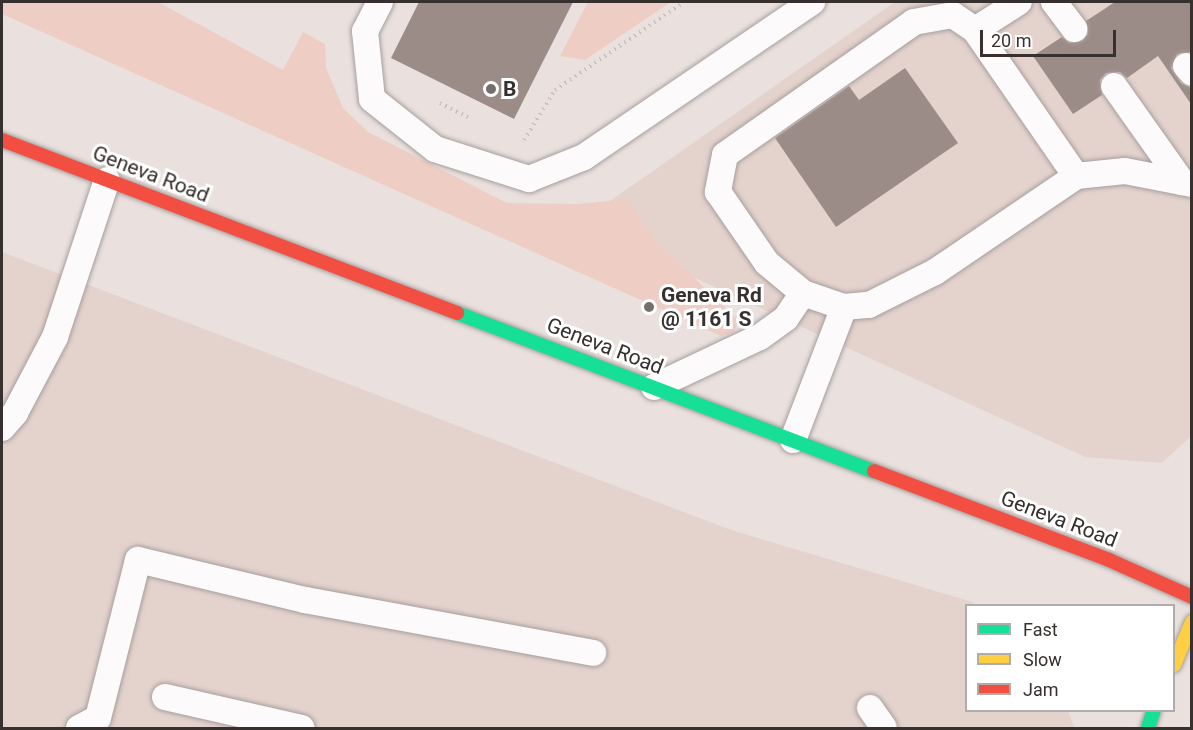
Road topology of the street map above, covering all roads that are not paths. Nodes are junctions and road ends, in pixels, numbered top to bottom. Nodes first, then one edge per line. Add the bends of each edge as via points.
1 (380, 2) edge
2 (812, 2) edge
3 (1019, 2) edge
4 (1054, 2) edge
5 (1074, 29) dead end
6 (975, 30) junction
7 (1114, 86) dead end
8 (2, 140) edge
9 (1076, 176) junction
10 (107, 180) junction
11 (1187, 183) edge
12 (803, 293) junction
13 (844, 307) junction
14 (654, 387) junction
15 (2, 428) edge
16 (793, 440) junction
17 (1191, 597) edge
18 (1191, 622) edge
19 (593, 653) dead end
20 (1175, 660) edge
21 (165, 697) dead end
22 (870, 708) dead end
23 (1154, 712) edge
24 (295, 728) edge
25 (79, 729) edge
26 (884, 729) edge
27 (1148, 729) edge

1 - 2 lane via 366,31 372,99 435,149 529,178 584,157
3 - 6 lane
4 - 5 lane
6 - 9 lane
6 - 12 lane via 953,15 914,22 725,154 718,192 767,263
7 - 11 lane
8 - 10 main road, Geneva Road
9 - 11 lane via 1125,171
9 - 13 lane via 935,272 868,305
10 - 14 main road, Geneva Road
10 - 15 lane via 55,337 15,413
12 - 13 lane
12 - 14 lane via 786,318 760,337
13 - 16 lane
14 - 16 main road, Geneva Road
16 - 17 main road, Geneva Road via 1109,560
18 - 20 main road
19 - 25 lane via 305,600 138,560 98,718
21 - 24 lane
22 - 26 lane
23 - 27 main road

